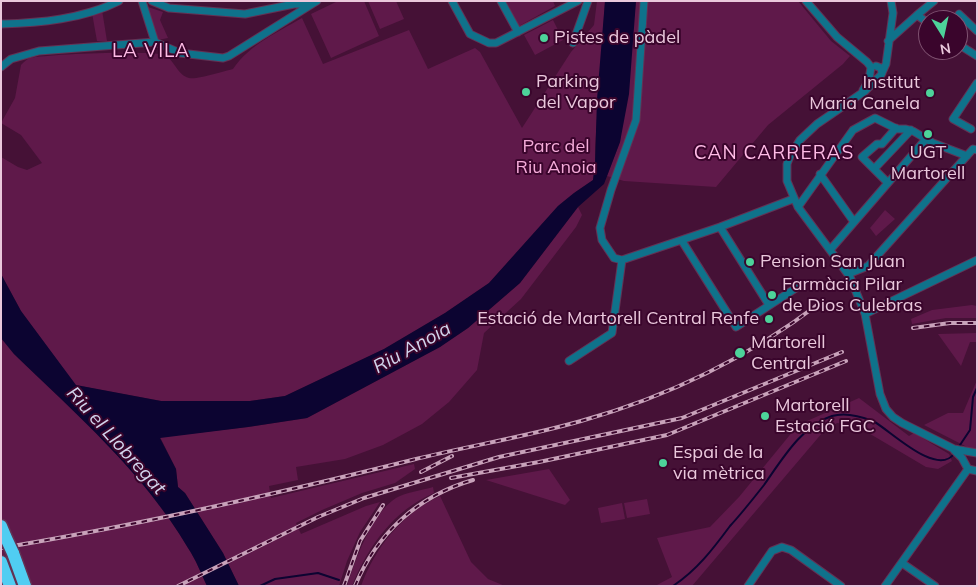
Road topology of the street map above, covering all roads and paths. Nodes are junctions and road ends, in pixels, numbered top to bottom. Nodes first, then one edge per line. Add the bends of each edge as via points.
1 (119, 1) edge
2 (142, 1) edge
3 (152, 1) edge
4 (452, 1) edge
5 (501, 1) edge
6 (578, 1) edge
7 (588, 1) edge
8 (644, 1) edge
9 (806, 1) edge
10 (892, 1) edge
11 (934, 1) edge
12 (315, 2) edge
13 (917, 15) joint
14 (1, 24) edge
15 (518, 32) junction
16 (155, 42) junction
17 (888, 42) junction
18 (573, 43) dead end
19 (885, 60) junction
20 (1, 68) edge
21 (872, 69) junction
22 (882, 73) junction
23 (876, 79) junction
24 (977, 83) edge
25 (861, 93) junction
26 (896, 128) junction
27 (971, 129) dead end
28 (911, 130) junction
29 (926, 139) junction
30 (977, 150) edge
31 (967, 156) junction
32 (874, 169) junction
33 (820, 174) junction
34 (888, 183) junction
35 (793, 199) junction
36 (798, 207) junction
37 (854, 222) junction
38 (720, 227) junction
39 (682, 241) junction
40 (830, 250) junction
41 (622, 260) junction
42 (977, 260) edge
43 (848, 274) junction
44 (796, 288) dead end
45 (769, 305) junction
46 (865, 314) junction
47 (569, 361) dead end
48 (975, 453) edge
49 (965, 460) junction
50 (977, 472) edge
51 (4, 532) edge
52 (1, 562) edge
53 (902, 563) junction
54 (10, 586) edge
55 (25, 586) edge
56 (748, 586) edge
57 (841, 586) edge
58 (885, 586) edge
59 (935, 586) edge

1 - 14 street via 36,23
2 - 16 street
3 - 12 street via 170,8 245,14
4 - 15 street via 467,31 478,38 492,44
5 - 15 street
6 - 15 street
7 - 18 street
8 - 41 street via 636,120 600,224 600,234 614,258
9 - 21 street via 837,37
10 - 17 street
11 - 13 street
12 - 16 street via 223,58 180,53
13 - 17 street
16 - 20 street via 39,51 12,58
17 - 19 street
19 - 21 street
19 - 22 street
21 - 22 street via 881,68
21 - 23 street via 872,78
21 - 25 street
22 - 23 street
23 - 25 street
24 - 27 street via 954,118
25 - 35 street via 817,124 793,150 786,171
26 - 28 street
26 - 32 street via 882,144 877,144 862,157
26 - 33 street via 875,118 853,130
28 - 29 street
28 - 32 street
29 - 31 street
29 - 34 street
30 - 31 street via 973,149
31 - 43 street via 868,266
32 - 34 street
33 - 36 street
33 - 37 street
34 - 37 street
35 - 36 street
35 - 38 street
36 - 40 street
37 - 40 street
38 - 39 street
38 - 45 street
39 - 41 street
39 - 45 street via 736,327
40 - 43 street
41 - 47 street via 612,333
42 - 46 street
43 - 46 street
44 - 45 street
46 - 49 street via 880,394 886,409 897,419 954,449
48 - 49 street
49 - 50 street
49 - 53 street
51 - 55 highway, bridge
52 - 54 highway
53 - 58 street
53 - 59 street
56 - 57 street via 772,551 782,547

